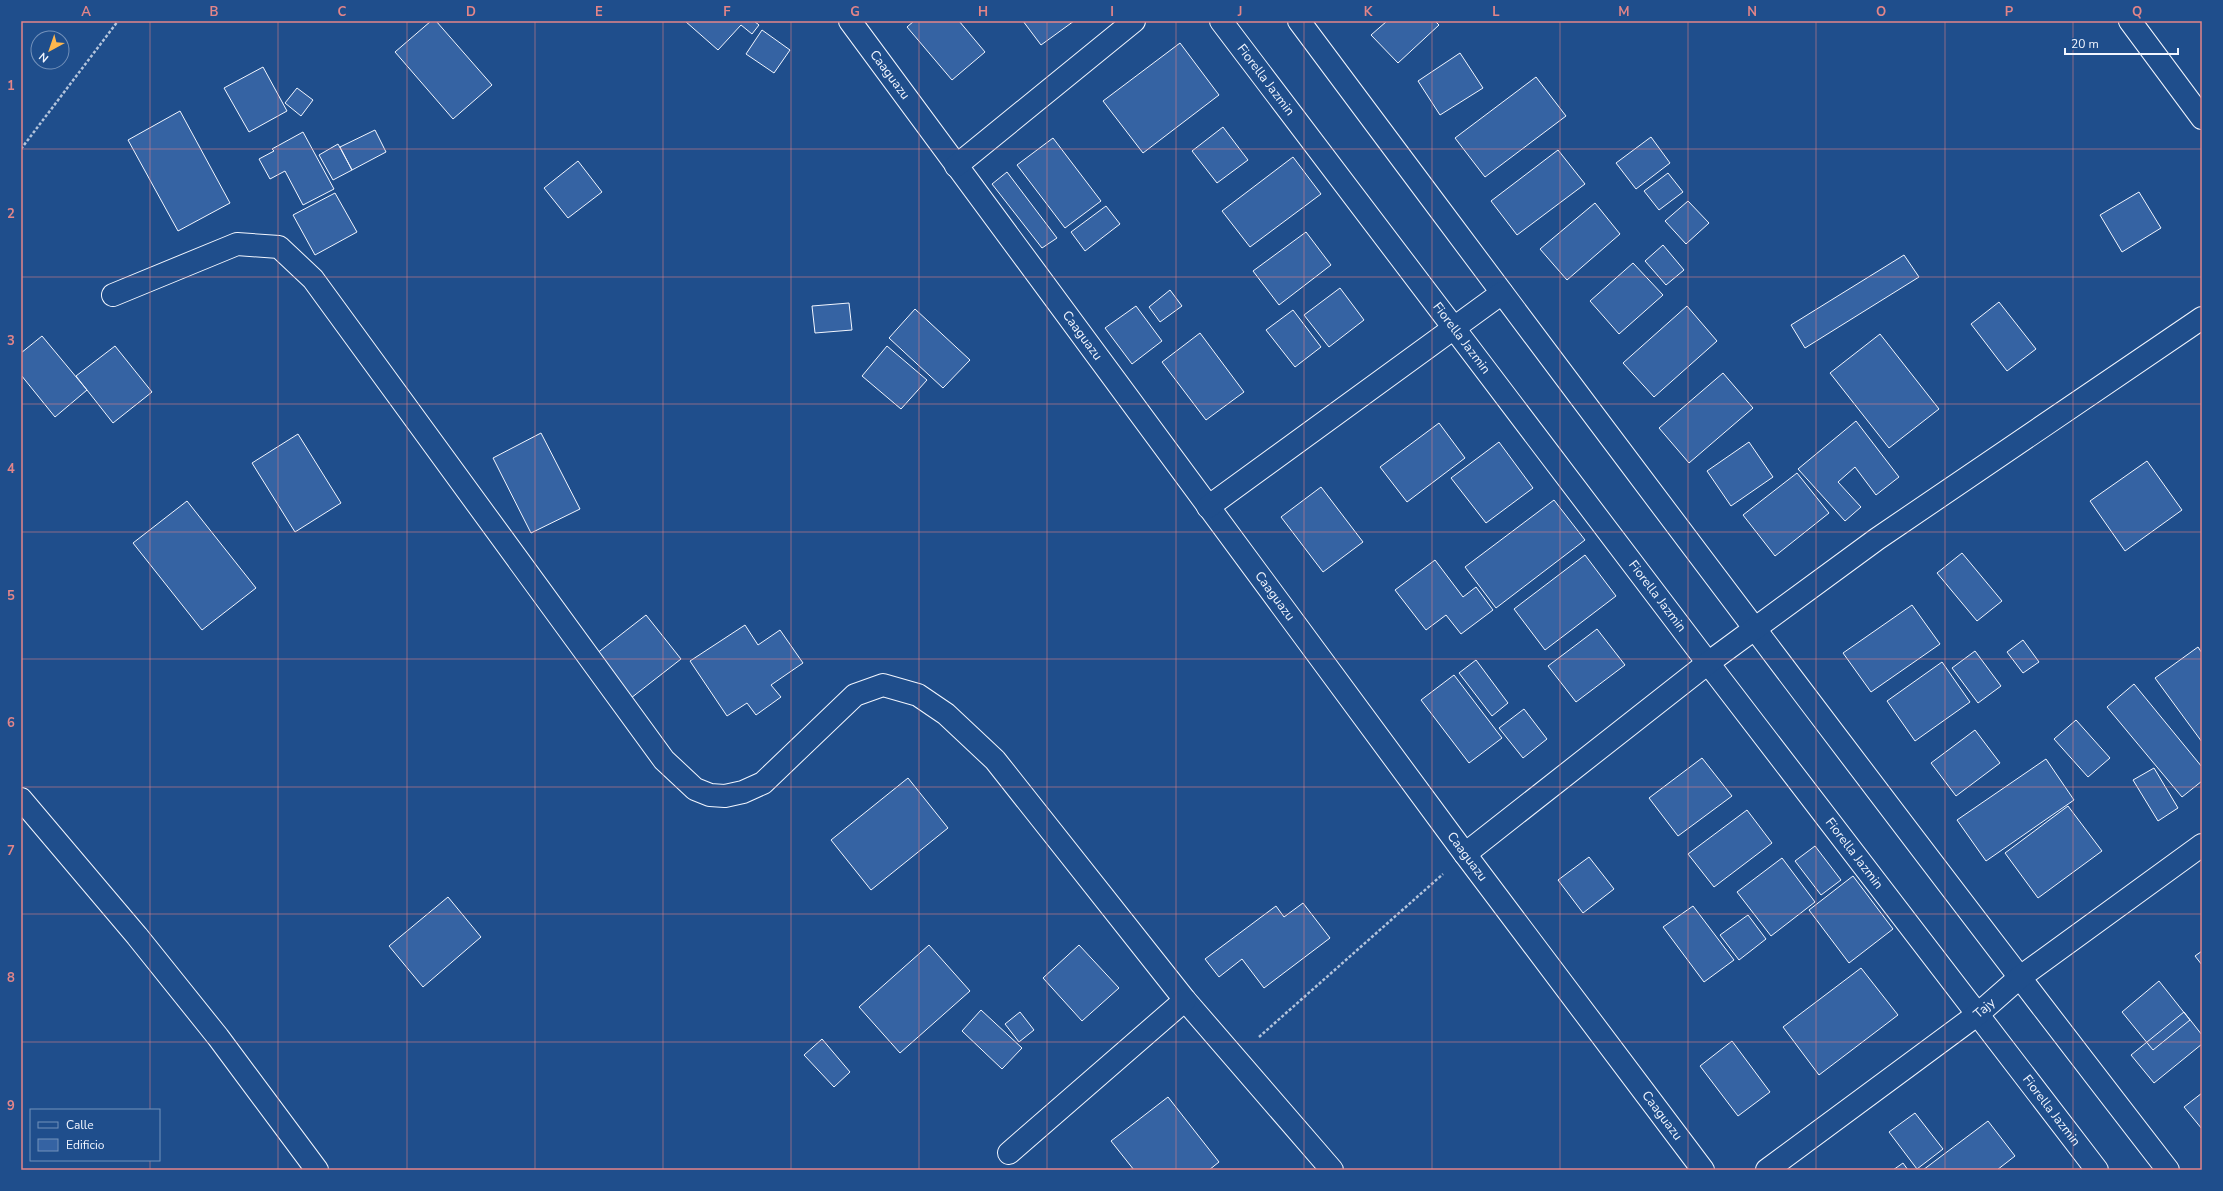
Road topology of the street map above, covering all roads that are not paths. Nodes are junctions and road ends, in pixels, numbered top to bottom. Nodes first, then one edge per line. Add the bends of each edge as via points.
1 (850, 21) edge
2 (1134, 21) edge
3 (1221, 21) edge
4 (1299, 21) edge
5 (2130, 21) edge
6 (2202, 118) edge
7 (956, 166) junction
8 (1502, 293) junction
9 (114, 295) dead end
10 (2202, 318) edge
11 (1454, 329) junction
12 (1208, 507) junction
13 (1755, 629) junction
14 (1708, 663) junction
15 (21, 799) edge
16 (2202, 846) edge
17 (1465, 854) junction
18 (2019, 978) junction
19 (1185, 1000) junction
20 (1978, 1014) junction
21 (1009, 1153) dead end
22 (317, 1170) edge
23 (1332, 1170) edge
24 (1703, 1170) edge
25 (1767, 1170) edge
26 (2097, 1170) edge
27 (2168, 1170) edge

1 - 7 street, Caaguazu
2 - 7 street
3 - 11 street, Fiorella Jazmin
4 - 8 street
5 - 6 street
7 - 12 street, Caaguazu
8 - 11 street
8 - 13 street
9 - 19 street via 237,244 279,246 314,278 664,760 695,789 710,795 726,796 763,783 855,695 883,684 918,695 946,714 995,760
10 - 13 street via 1883,534
11 - 12 street
11 - 14 street, Fiorella Jazmin
12 - 17 street, Caaguazu
13 - 14 street
13 - 18 street
14 - 17 street
14 - 20 street, Fiorella Jazmin
15 - 22 street via 175,984
16 - 18 street, Tajy
17 - 24 street, Caaguazu
18 - 20 street, Tajy
18 - 27 street
19 - 21 street
19 - 23 street
20 - 25 street, Tajy
20 - 26 street, Fiorella Jazmin

